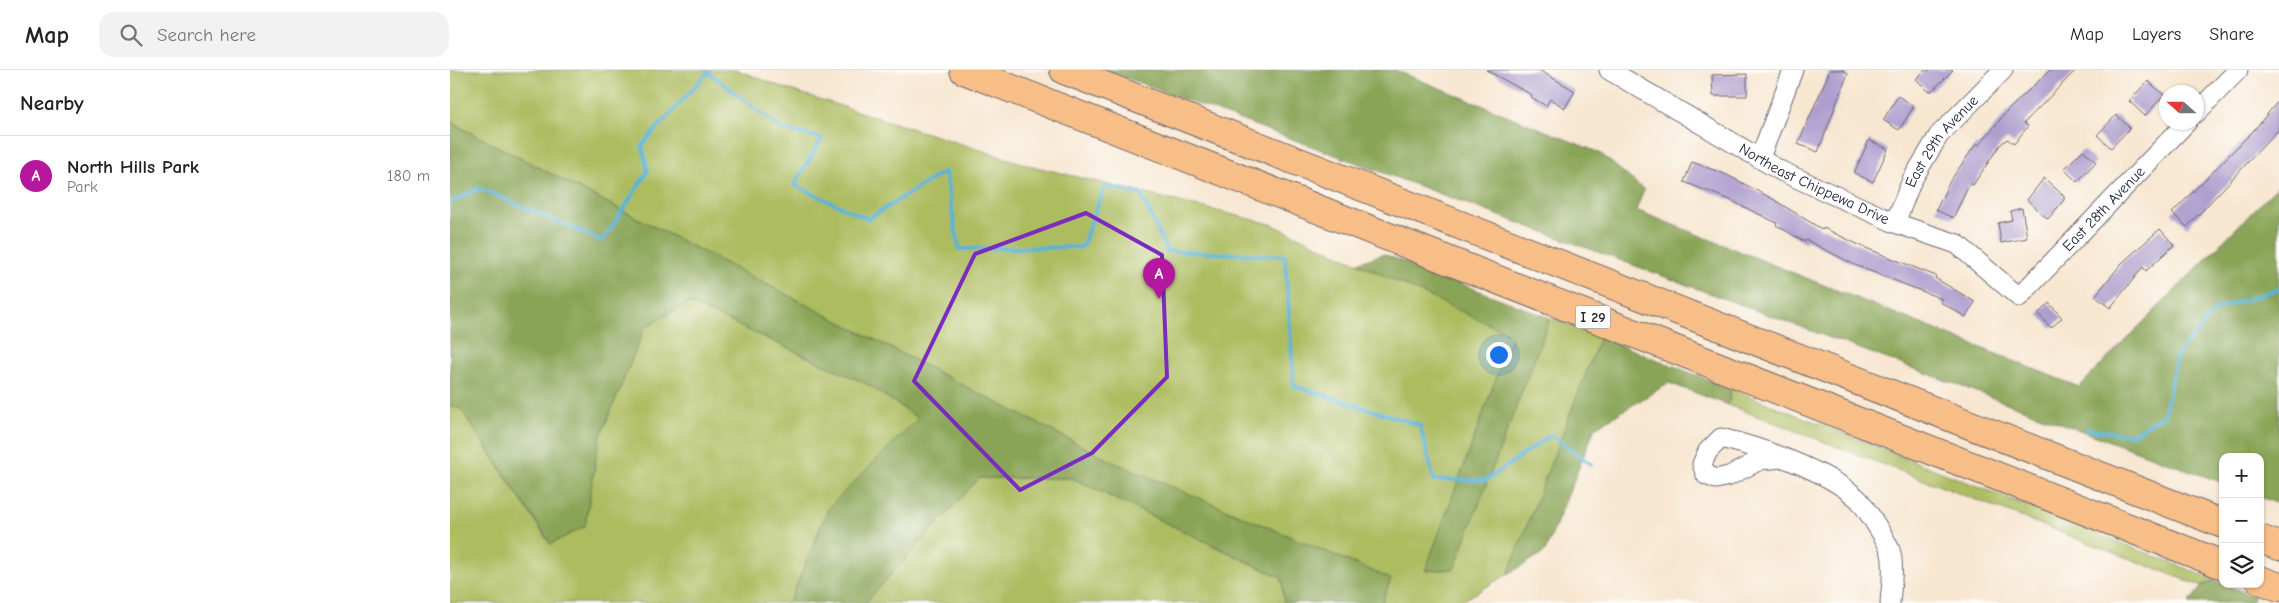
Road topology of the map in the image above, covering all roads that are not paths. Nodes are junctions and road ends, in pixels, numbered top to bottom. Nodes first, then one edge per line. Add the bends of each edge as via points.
1 (964, 70) edge
2 (1064, 70) edge
3 (1609, 70) edge
4 (1794, 70) edge
5 (2003, 70) edge
6 (2238, 70) edge
7 (2204, 105) edge
8 (2179, 130) edge
9 (1760, 158) junction
10 (1895, 223) junction
11 (2019, 297) joint
12 (1782, 458) dead end
13 (2219, 522) edge
14 (2264, 540) edge
15 (2279, 546) edge
16 (2219, 563) edge
17 (2264, 581) edge
18 (2279, 587) edge
19 (1890, 603) edge

1 - 16 highway, I 29
2 - 13 highway, I 29
3 - 9 street, Northeast Chippewa Drive
4 - 9 street
5 - 10 street, East 29th Avenue via 1939,135 1912,180
6 - 7 street
8 - 11 street, East 28th Avenue
9 - 10 street, Northeast Chippewa Drive
10 - 11 street, Northeast Chippewa Drive via 1957,244
12 - 19 street via 1824,476 1858,498 1890,550
14 - 15 highway
17 - 18 highway

